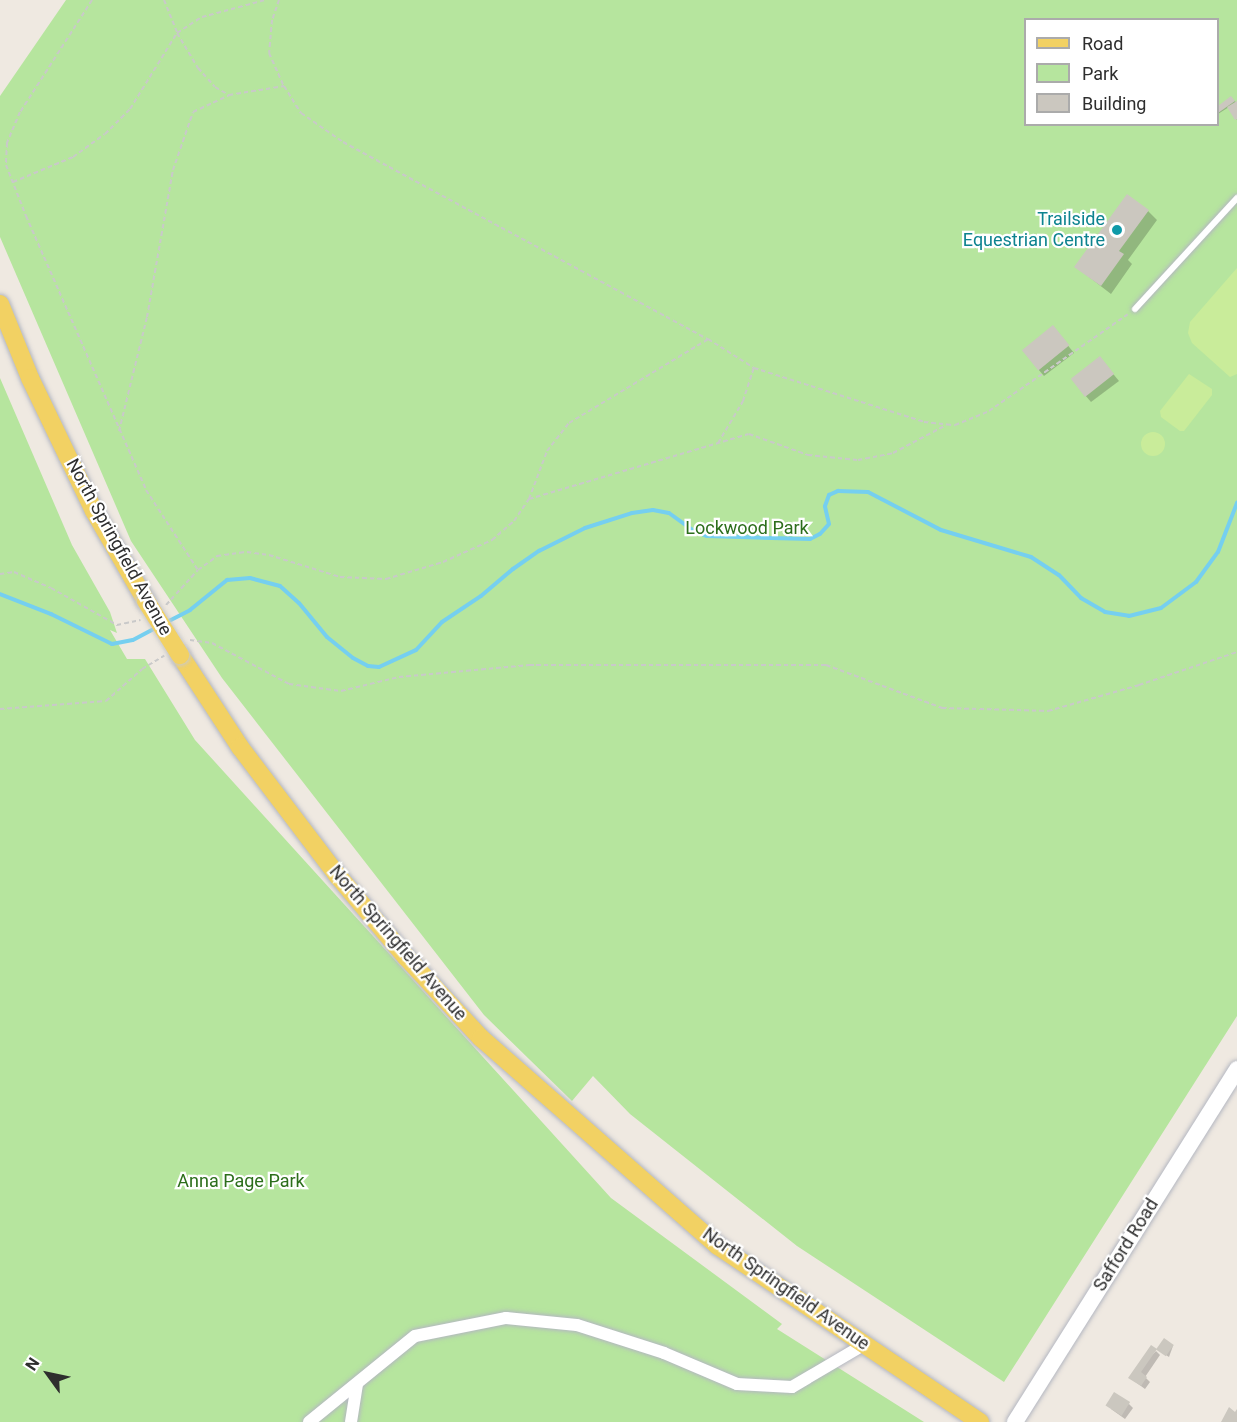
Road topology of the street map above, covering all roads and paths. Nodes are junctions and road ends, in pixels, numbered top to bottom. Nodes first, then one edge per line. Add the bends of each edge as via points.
1 (92, 0) edge
2 (164, 0) edge
3 (265, 0) edge
4 (279, 0) edge
5 (177, 33) junction
6 (284, 86) junction
7 (229, 95) junction
8 (13, 182) junction
9 (1237, 198) edge
10 (0, 304) edge
11 (1135, 309) joint
12 (708, 339) junction
13 (754, 368) junction
14 (947, 424) junction
15 (119, 430) junction
16 (718, 443) junction
17 (529, 499) junction
18 (198, 570) junction
19 (0, 574) edge
20 (165, 606) dead end
21 (142, 620) dead end
22 (180, 649) junction
23 (1237, 652) edge
24 (0, 709) edge
25 (1237, 1069) edge
26 (865, 1344) junction
27 (357, 1384) junction
28 (309, 1422) edge
29 (351, 1422) edge
30 (980, 1422) edge
31 (1016, 1422) edge

1 - 8 path via 20,112 7,144 6,165
2 - 5 path
3 - 5 path via 202,17
4 - 6 path via 268,53
5 - 7 path via 198,68 214,87
5 - 8 path via 130,109 105,134 73,157
6 - 7 path
6 - 12 path via 301,113 343,142
7 - 15 path via 193,112 173,170 147,317
8 - 15 path
9 - 11 lane
10 - 22 main road, North Springfield Avenue, bridge via 30,378 94,511 146,601
11 - 14 path via 990,411 955,425
12 - 13 path
12 - 17 path via 569,423 547,451
13 - 14 path via 924,422
13 - 16 path via 743,401
14 - 16 path via 893,453 858,459 808,455 749,434
15 - 18 path via 146,490
16 - 17 path
17 - 18 path via 514,521 492,540 443,562 386,579 340,577 247,552 217,556
18 - 20 path
19 - 21 path via 14,573 51,588 117,625
22 - 23 path via 212,643 289,684 341,691 399,677 529,665 826,665 942,708 1048,711
22 - 24 path via 142,669 106,701
22 - 26 main road, North Springfield Avenue via 240,747 338,876 481,1038 718,1246
25 - 31 street, Safford Road
26 - 27 street via 792,1387 737,1384 664,1353 577,1325 506,1318 415,1336
26 - 30 main road, North Springfield Avenue
27 - 28 street
27 - 29 street

